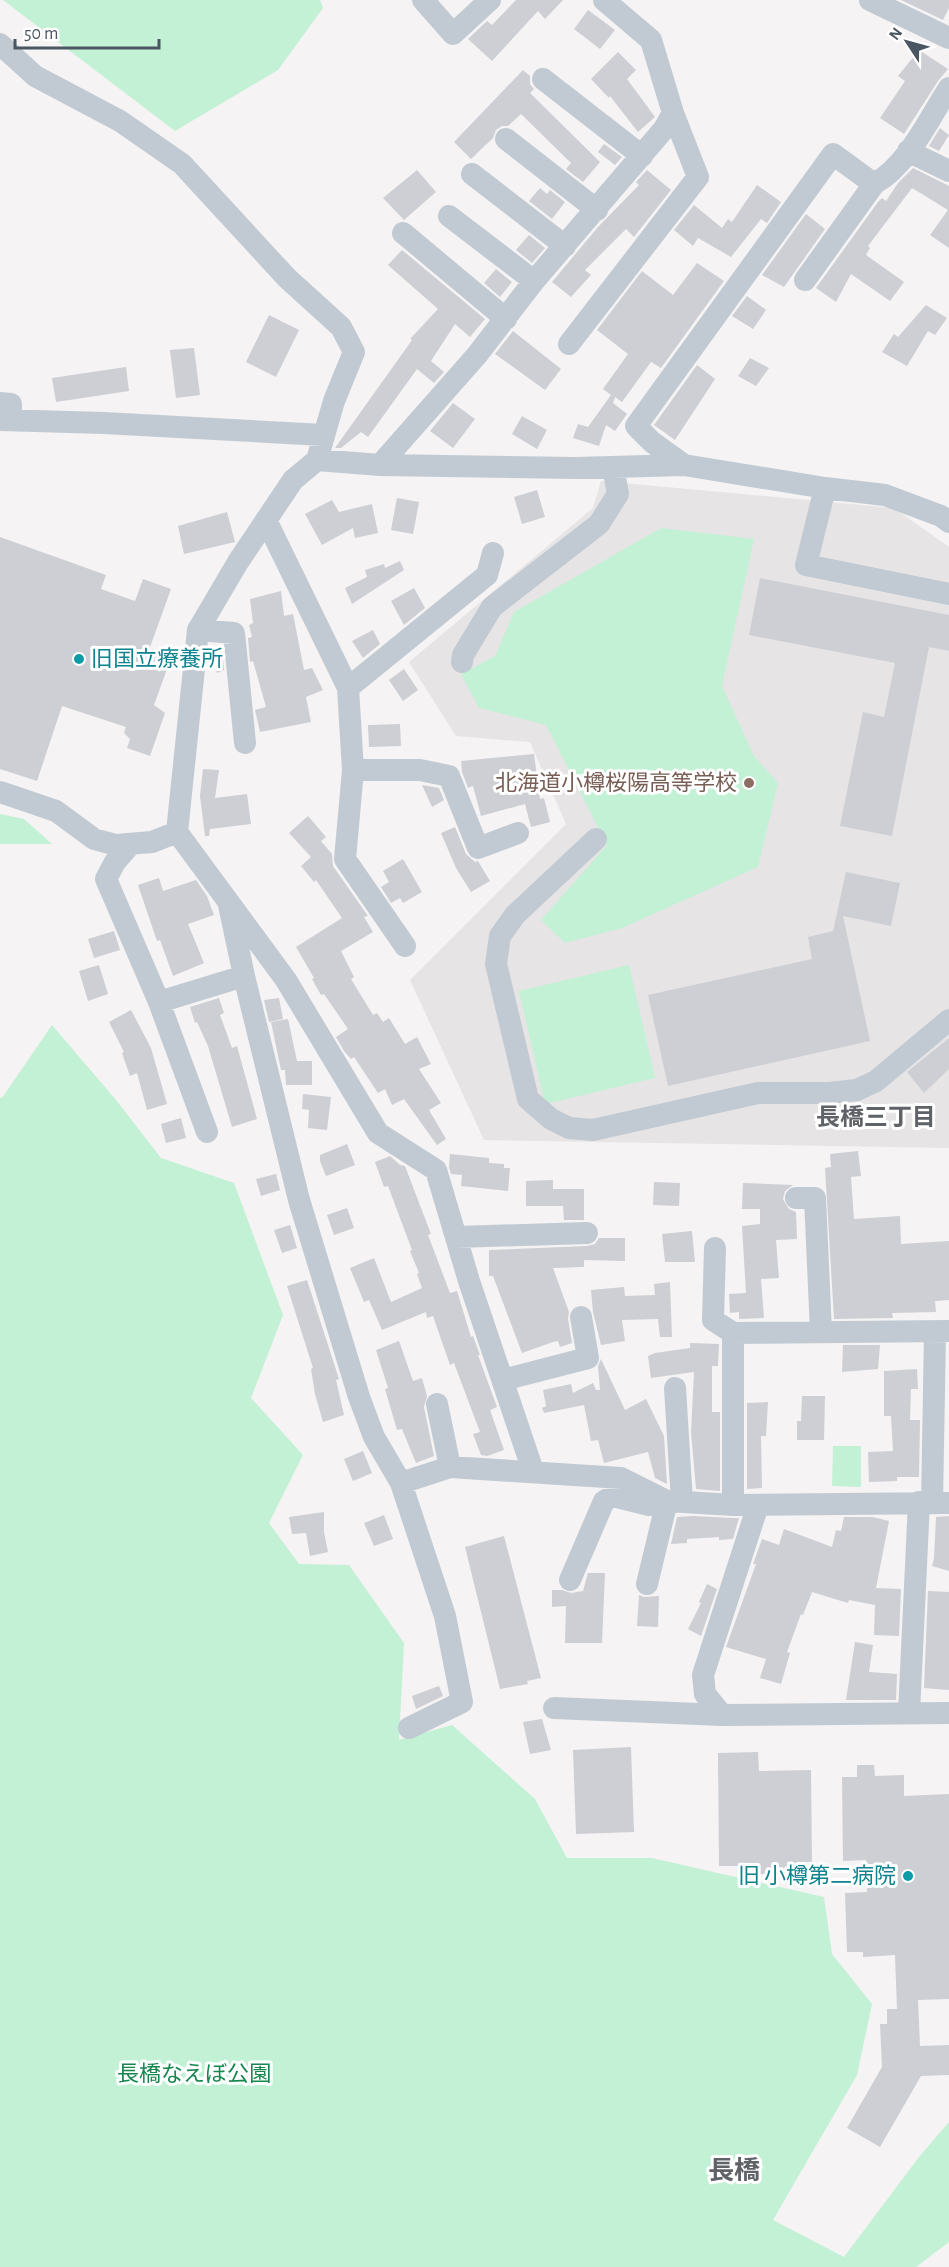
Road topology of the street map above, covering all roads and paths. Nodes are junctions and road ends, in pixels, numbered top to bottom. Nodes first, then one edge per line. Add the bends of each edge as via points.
1 (423, 0) edge
2 (490, 0) edge
3 (604, 0) edge
4 (870, 0) edge
5 (949, 38) edge
6 (0, 44) edge
7 (543, 79) dead end
8 (949, 88) edge
9 (673, 113) junction
10 (506, 140) dead end
11 (908, 151) junction
12 (642, 156) junction
13 (949, 171) edge
14 (472, 174) dead end
15 (874, 184) junction
16 (597, 210) junction
17 (450, 216) dead end
18 (403, 233) dead end
19 (565, 246) junction
20 (805, 280) dead end
21 (534, 281) junction
22 (506, 320) junction
23 (569, 345) dead end
24 (4, 414) edge
25 (323, 435) junction
26 (317, 460) junction
27 (380, 465) junction
28 (684, 465) junction
29 (613, 467) junction
30 (825, 488) junction
31 (266, 520) junction
32 (949, 522) edge
33 (493, 553) dead end
34 (949, 594) edge
35 (198, 630) junction
36 (462, 662) dead end
37 (348, 688) junction
38 (245, 743) dead end
39 (352, 770) junction
40 (0, 792) edge
41 (177, 832) junction
42 (518, 833) dead end
43 (596, 839) dead end
44 (130, 845) junction
45 (228, 898) junction
46 (405, 946) dead end
47 (244, 976) junction
48 (159, 1002) junction
49 (949, 1020) edge
50 (207, 1132) dead end
51 (796, 1198) dead end
52 (587, 1233) dead end
53 (456, 1237) junction
54 (715, 1248) dead end
55 (581, 1317) dead end
56 (942, 1331) edge
57 (821, 1332) junction
58 (733, 1333) junction
59 (503, 1380) junction
60 (675, 1388) dead end
61 (437, 1404) dead end
62 (450, 1467) junction
63 (533, 1472) junction
64 (401, 1483) junction
65 (674, 1502) junction
66 (934, 1502) edge
67 (758, 1505) junction
68 (733, 1506) junction
69 (570, 1580) dead end
70 (646, 1584) dead end
71 (554, 1708) dead end
72 (909, 1713) junction
73 (949, 1713) edge
74 (722, 1715) junction
75 (409, 1728) dead end

1 - 2 street via 453,34
3 - 9 street via 651,40
4 - 5 street
6 - 25 street via 35,76 120,121 182,164 287,278 341,327 354,352
7 - 12 street
8 - 11 street
9 - 12 street
9 - 23 street via 698,177
10 - 16 street
11 - 13 street
11 - 15 street via 900,165
12 - 16 street
14 - 19 street
15 - 20 street
15 - 28 street via 833,154 636,426
16 - 19 street
17 - 21 street
18 - 22 street
19 - 21 street
21 - 22 street
22 - 27 street
24 - 25 street
25 - 26 street
26 - 27 street
26 - 31 street via 294,480
27 - 29 street
28 - 29 street
28 - 30 street
29 - 36 street via 618,494 599,524 492,607
30 - 32 street via 885,495
30 - 34 street via 806,565
31 - 35 street
31 - 37 street
33 - 37 street via 487,575
35 - 38 street via 234,633
35 - 41 street
37 - 39 street
39 - 42 street via 420,770 449,776 478,848
39 - 46 street via 345,859
40 - 44 street via 56,811 94,839
41 - 44 street via 152,843
41 - 45 street
43 - 49 street via 515,915 500,936 496,964 528,1099 551,1119 569,1128 593,1130 758,1093 857,1089 876,1081
44 - 48 street via 106,879
45 - 47 street
45 - 53 street via 286,980 378,1133 436,1170
47 - 48 street
47 - 64 street via 299,1200 359,1397 374,1437
48 - 50 street
51 - 57 street via 814,1198
52 - 53 street
53 - 59 street
54 - 58 street via 713,1320
55 - 59 street via 588,1358
56 - 57 street
56 - 66 street
57 - 58 street
58 - 68 street
59 - 63 street
60 - 65 street
61 - 62 street
62 - 63 street
62 - 64 street
63 - 65 street via 621,1478
64 - 75 street via 445,1616 462,1702
65 - 68 street
65 - 69 street via 649,1505 613,1496 604,1501
65 - 70 street
66 - 67 street
66 - 72 street
67 - 68 street
67 - 74 street via 703,1675 705,1694
71 - 74 street
72 - 73 street
72 - 74 street

